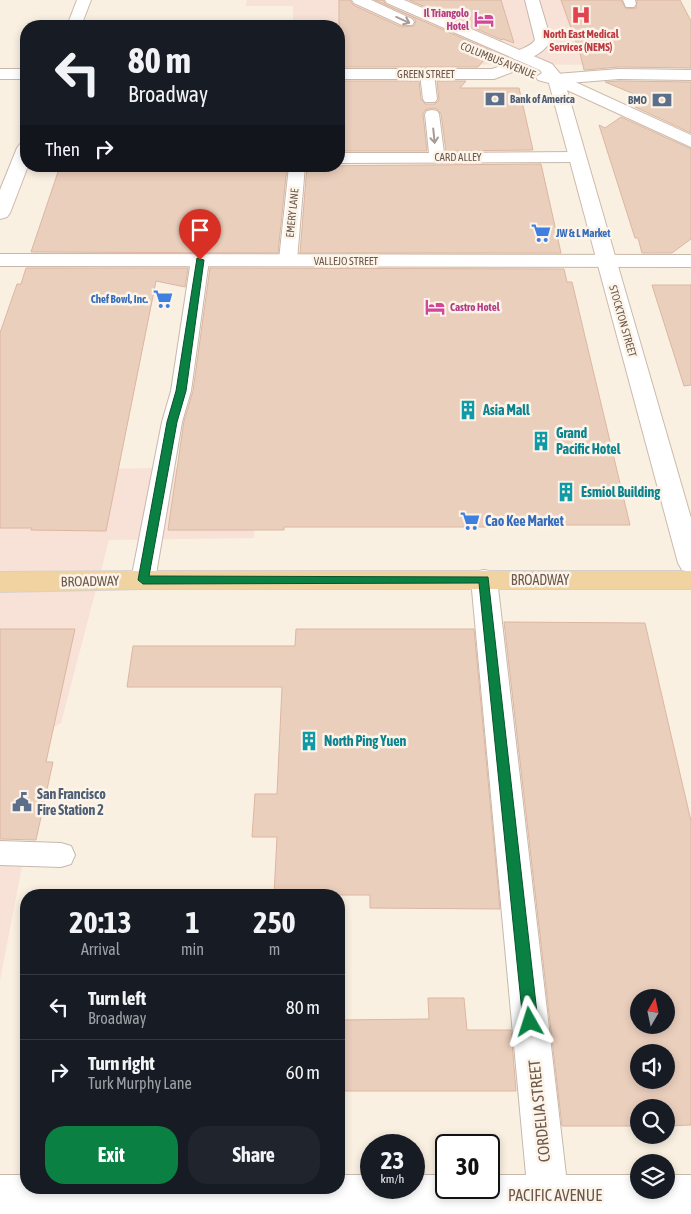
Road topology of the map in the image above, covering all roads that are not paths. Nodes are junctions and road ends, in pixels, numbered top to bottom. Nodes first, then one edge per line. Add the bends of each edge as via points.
1 (84, 0) edge
2 (359, 0) edge
3 (392, 0) edge
4 (532, 0) edge
5 (76, 20) edge
6 (516, 61) junction
7 (0, 74) edge
8 (20, 74) edge
9 (345, 74) edge
10 (427, 74) junction
11 (691, 75) edge
12 (556, 79) junction
13 (691, 142) edge
14 (576, 157) junction
15 (345, 158) edge
16 (437, 158) junction
17 (20, 163) edge
18 (296, 172) edge
19 (0, 213) edge
20 (0, 260) edge
21 (200, 260) junction
22 (288, 260) junction
23 (605, 261) junction
24 (691, 261) edge
25 (691, 563) edge
26 (143, 580) junction
27 (484, 580) junction
28 (691, 580) edge
29 (0, 582) edge
30 (0, 853) edge
31 (61, 855) dead end
32 (0, 1195) edge
33 (548, 1195) junction
34 (691, 1195) edge
35 (256, 1204) edge

1 - 5 street
2 -> 6 street, COLUMBUS AVENUE
3 - 6 street, COLUMBUS AVENUE
4 - 6 street via 544,40
6 - 10 street, GREEN STREET via 494,74
6 - 12 street, COLUMBUS AVENUE via 532,75
7 - 8 street
9 - 10 street, GREEN STREET
10 -> 16 lane
11 - 12 street via 618,74
12 - 13 street, COLUMBUS AVENUE
12 - 14 street, STOCKTON STREET
14 - 16 lane, CARD ALLEY
14 - 23 street, STOCKTON STREET
15 - 16 lane, CARD ALLEY
17 - 19 street
18 - 22 lane, EMERY LANE
20 - 21 street, VALLEJO STREET
21 - 22 street, VALLEJO STREET
21 - 26 lane via 181,391 172,422
22 - 23 street, VALLEJO STREET
23 - 24 street, VALLEJO STREET
23 - 25 street, STOCKTON STREET
26 - 27 main road, BROADWAY
26 - 29 main road, BROADWAY
27 - 28 main road, BROADWAY
27 - 33 street, CORDELIA STREET
30 - 31 lane
32 - 35 street, PACIFIC AVENUE
33 - 34 street, PACIFIC AVENUE
33 - 35 street, PACIFIC AVENUE

